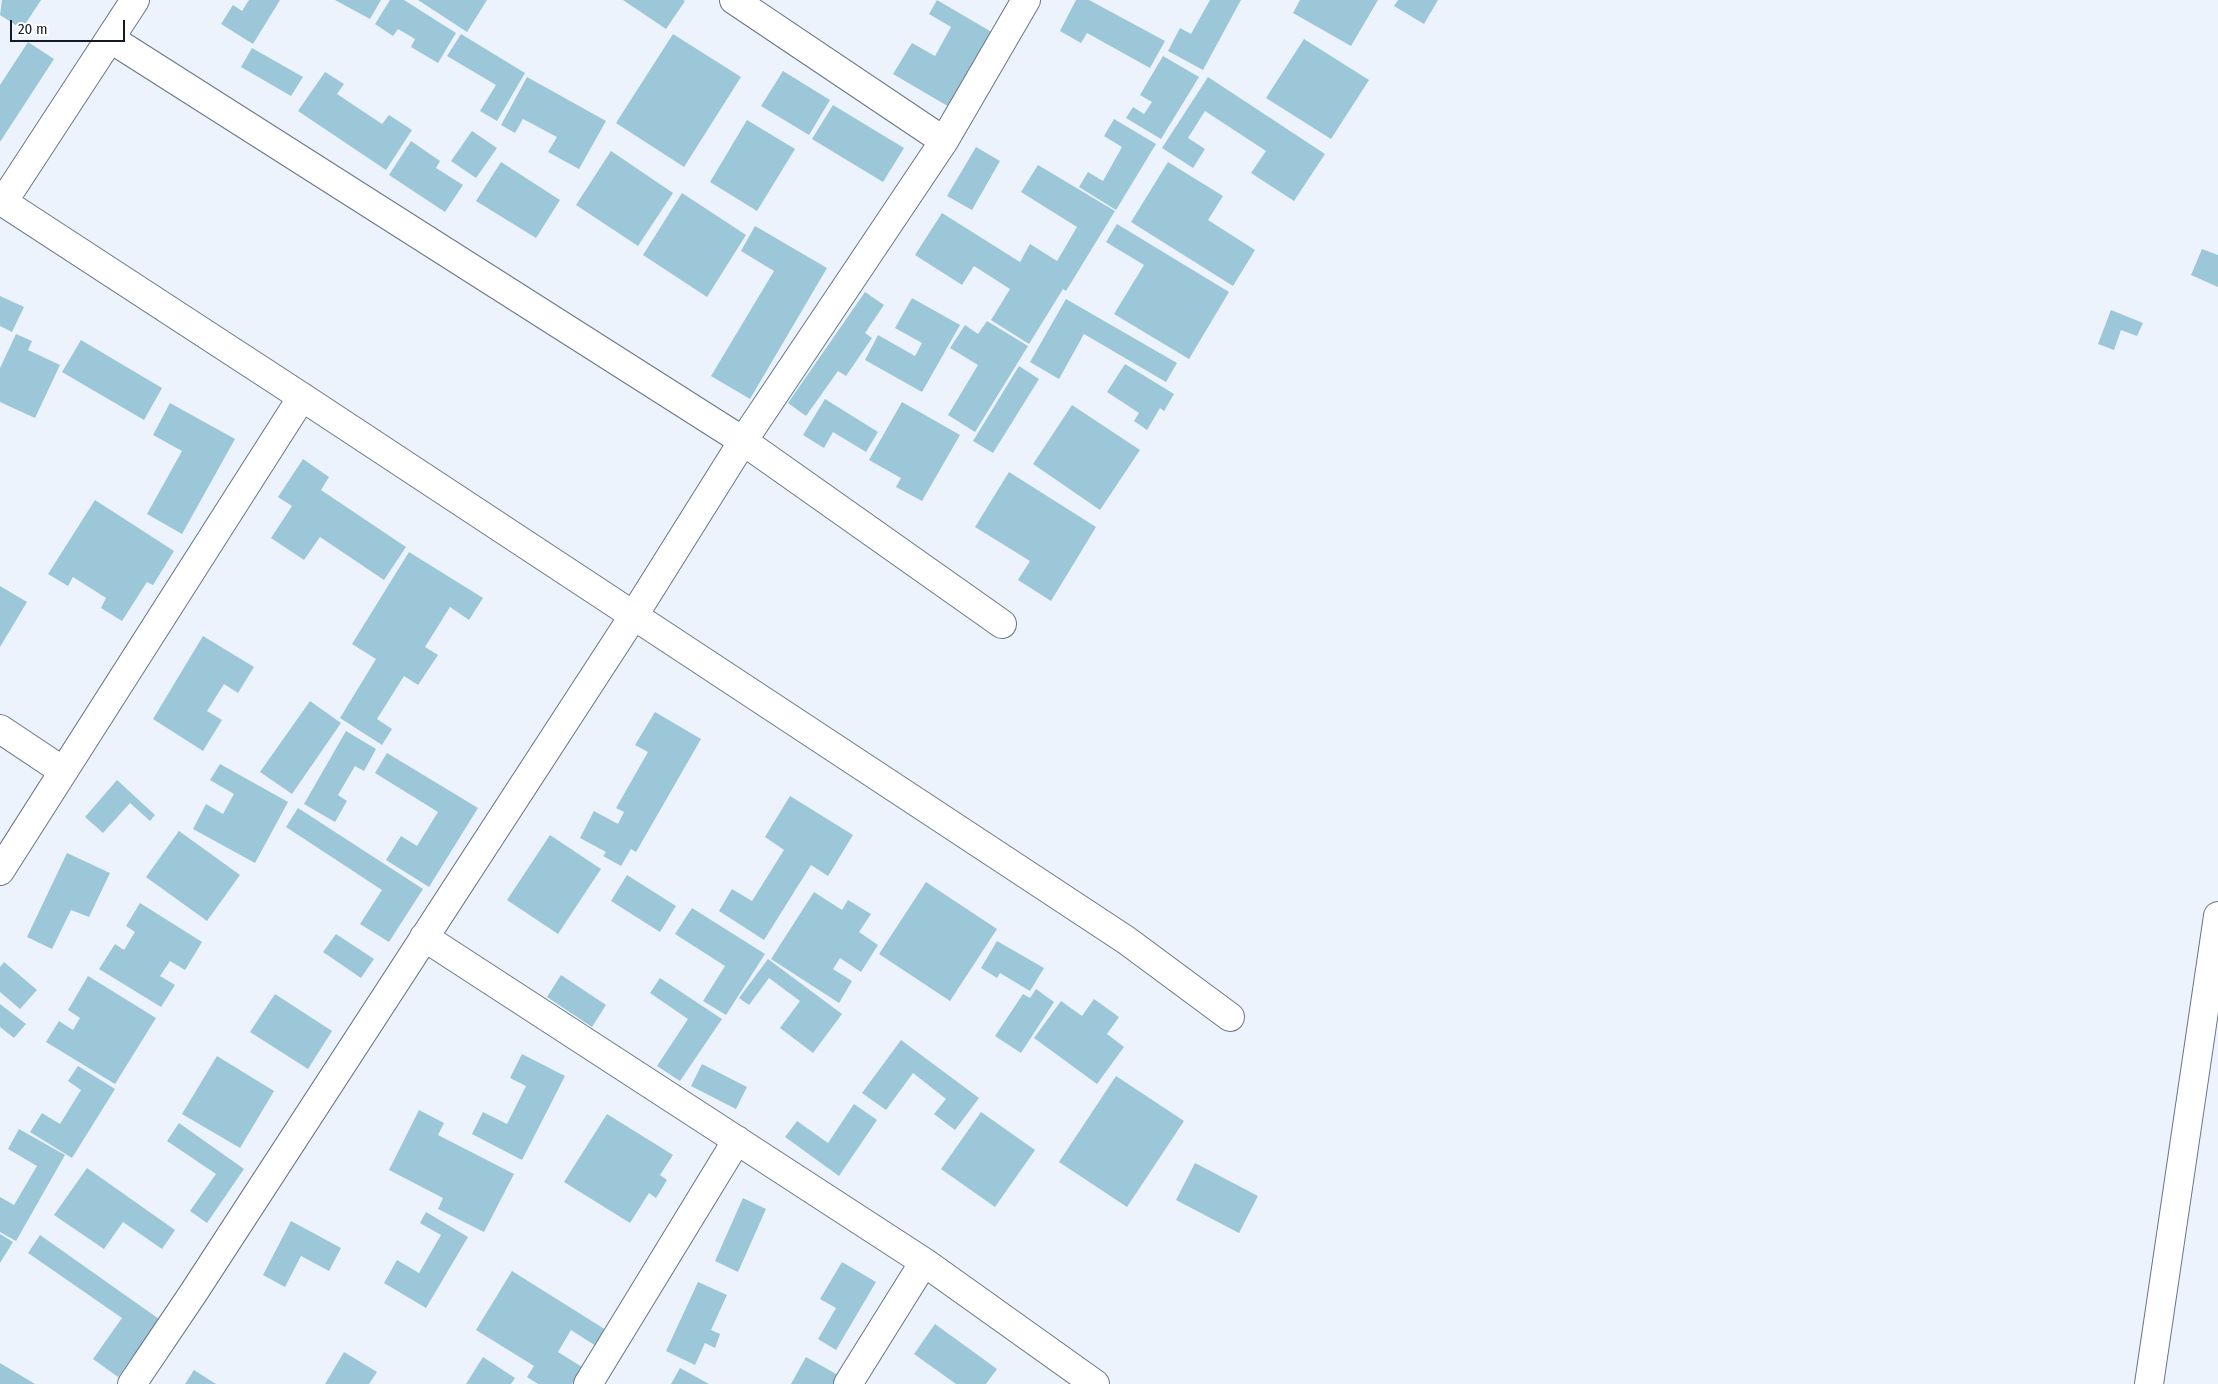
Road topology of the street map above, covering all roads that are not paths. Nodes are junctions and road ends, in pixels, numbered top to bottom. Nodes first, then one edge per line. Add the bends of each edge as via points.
1 (135, 0) edge
2 (734, 0) edge
3 (1026, 0) edge
4 (111, 39) junction
5 (944, 142) junction
6 (2, 201) edge
7 (302, 397) junction
8 (743, 441) junction
9 (634, 615) junction
10 (1002, 624) dead end
11 (0, 729) edge
12 (63, 771) junction
13 (0, 871) edge
14 (2218, 916) edge
15 (424, 937) junction
16 (1230, 1017) dead end
17 (737, 1140) junction
18 (924, 1262) junction
19 (132, 1384) edge
20 (588, 1384) edge
21 (848, 1384) edge
22 (1095, 1384) edge
23 (2149, 1384) edge

1 - 4 street
2 - 5 street
3 - 5 street
4 - 6 street
4 - 8 street
5 - 8 street
6 - 7 street
7 - 9 street
7 - 12 street
8 - 9 street
8 - 10 street
9 - 15 street
9 - 16 street via 1126,940
11 - 12 street
12 - 13 street
14 - 23 street
15 - 17 street
15 - 19 street
17 - 18 street
17 - 20 street
18 - 21 street
18 - 22 street

